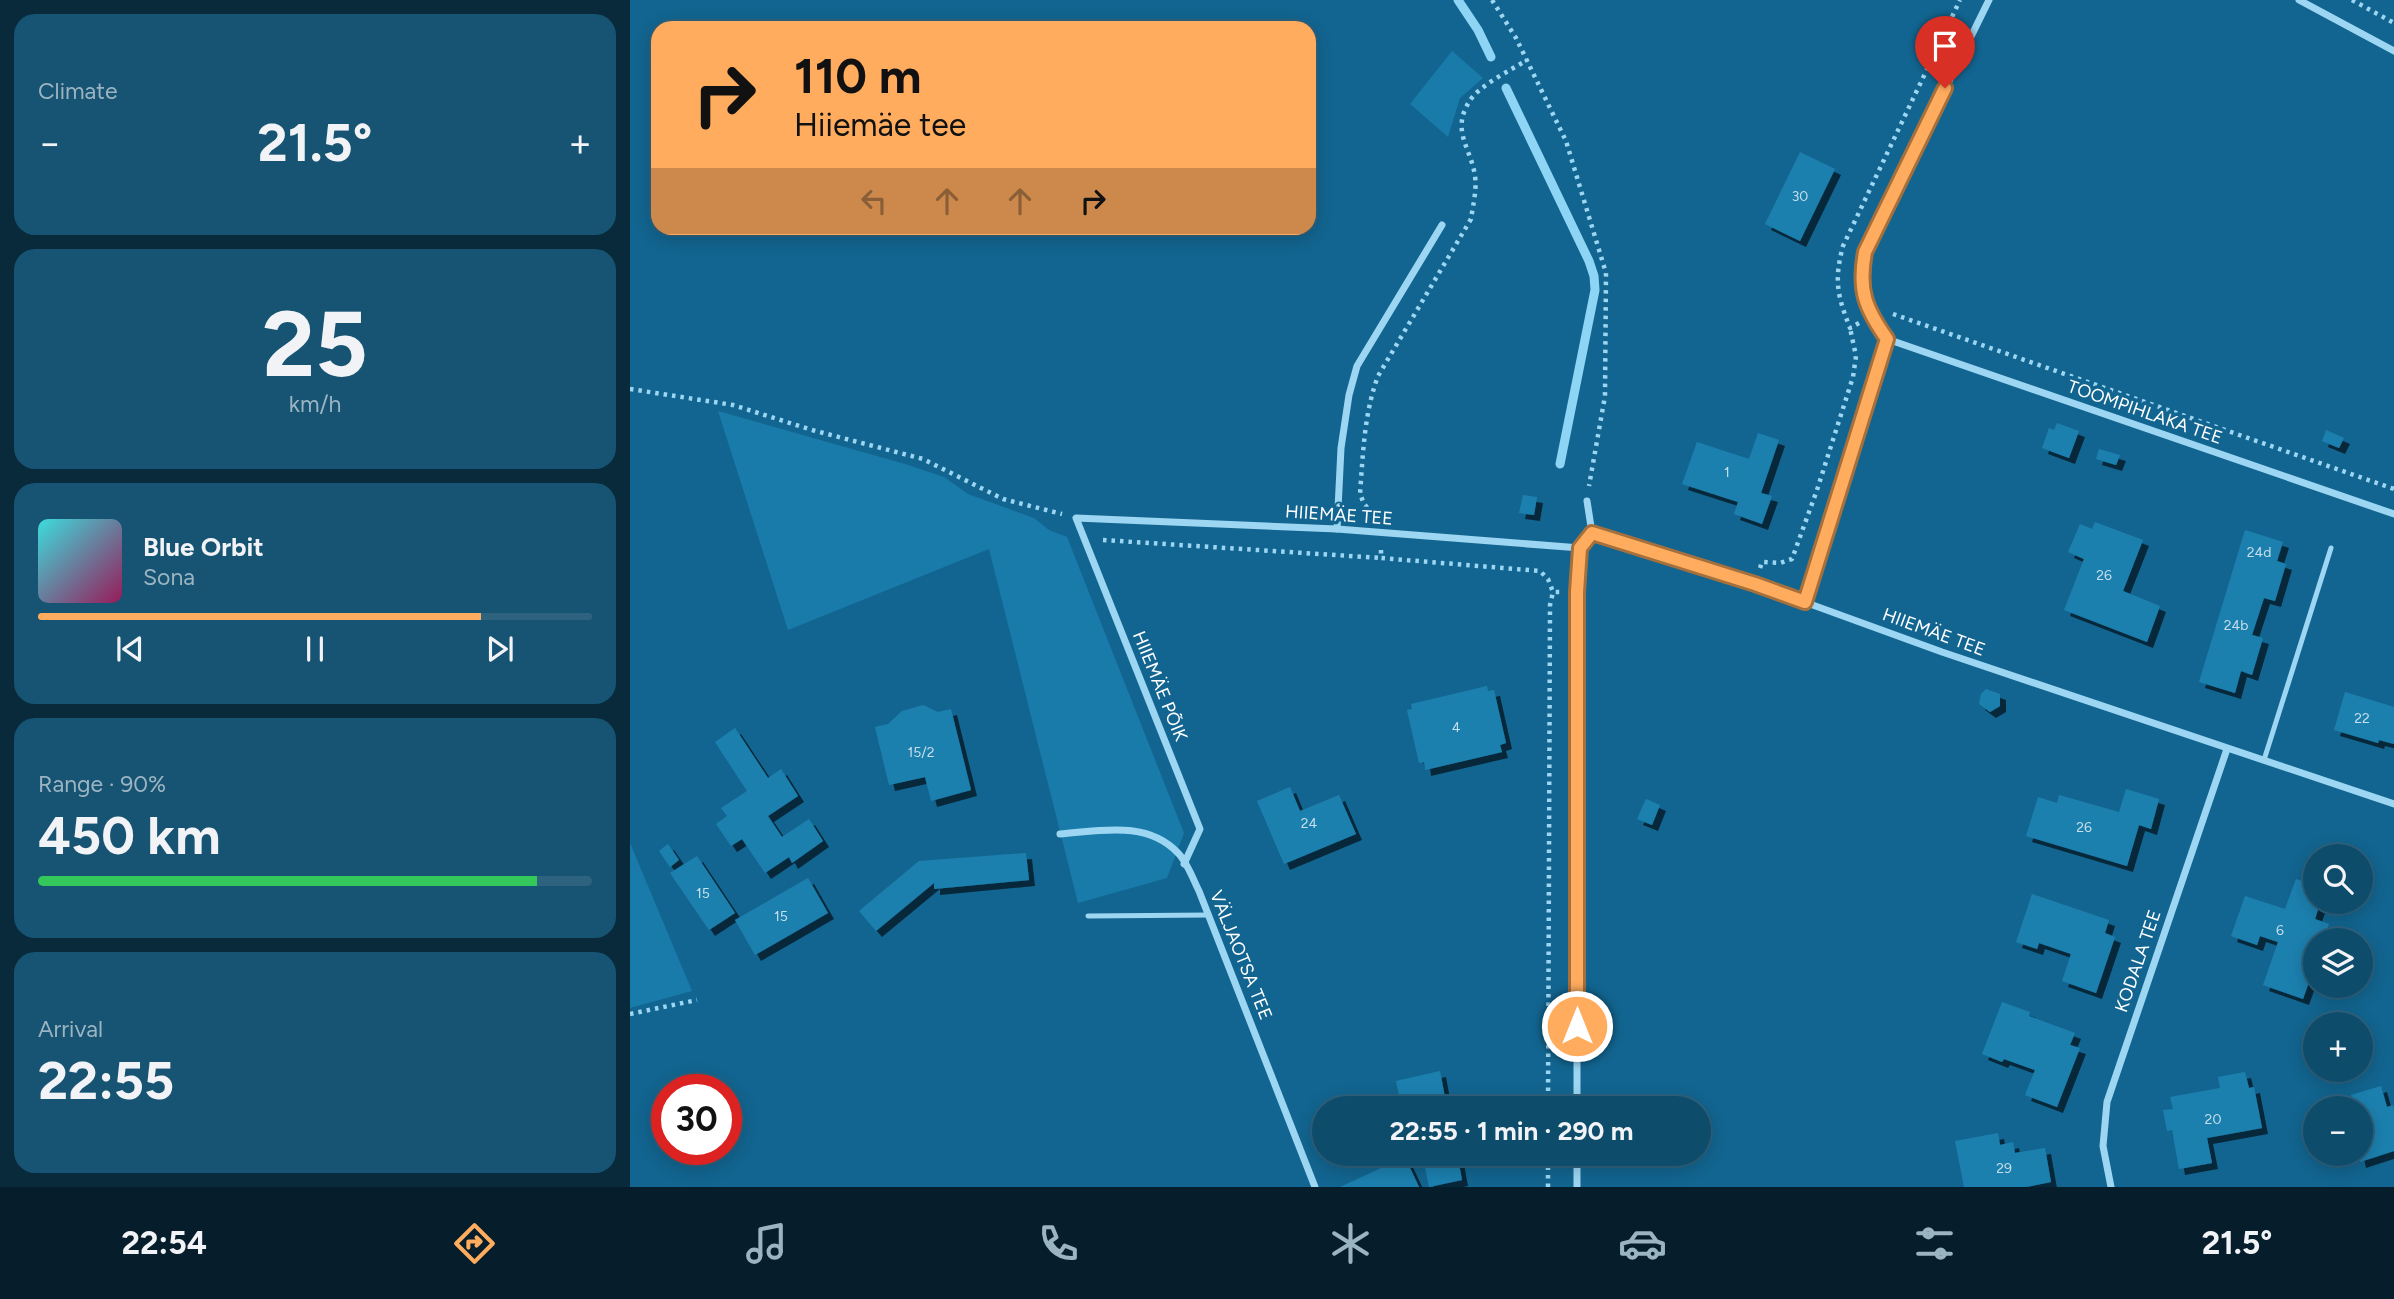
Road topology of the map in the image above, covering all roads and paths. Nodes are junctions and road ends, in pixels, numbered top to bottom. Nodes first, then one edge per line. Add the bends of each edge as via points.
1 (1492, 0) edge
2 (1989, 0) edge
3 (2299, 0) edge
4 (2352, 0) edge
5 (2394, 23) edge
6 (2394, 51) edge
7 (1527, 60) junction
8 (1442, 225) dead end
9 (1871, 317) junction
10 (1850, 328) dead end
11 (1887, 339) junction
12 (630, 389) edge
13 (2394, 489) edge
14 (1587, 501) joint
15 (2394, 514) edge
16 (1076, 518) junction
17 (1337, 529) junction
18 (1592, 533) junction
19 (1382, 534) junction
20 (1084, 539) junction
21 (1580, 548) junction
22 (2331, 548) dead end
23 (1381, 558) junction
24 (1755, 584) junction
25 (1553, 592) junction
26 (1577, 592) junction
27 (1805, 602) junction
28 (2227, 749) junction
29 (2264, 760) junction
30 (2394, 804) edge
31 (1060, 834) dead end
32 (1184, 864) junction
33 (1209, 915) junction
34 (1088, 916) dead end
35 (697, 1000) dead end
36 (630, 1014) edge
37 (1548, 1096) edge
38 (1577, 1096) edge
39 (1548, 1166) edge
40 (1577, 1166) edge
41 (1315, 1187) edge
42 (1548, 1187) edge
43 (1577, 1187) edge
44 (2111, 1187) edge

1 - 7 path
2 - 9 street via 1865,252 1860,278
3 - 6 street
4 - 5 path
7 - 14 path via 1566,141 1606,273 1605,396
7 - 19 path via 1479,90 1469,102 1460,126 1475,174 1471,219 1378,376 1371,396 1360,494 1370,513 1382,517
8 - 17 street via 1357,366 1341,449
9 - 11 street
9 - 13 path via 1887,313
10 - 24 path via 1856,356 1853,377 1792,558 1762,562
11 - 15 street, TOOMPIHLAKA TEE
11 - 27 street
12 - 16 path via 733,405 923,459 1003,499
14 - 18 street
16 - 17 street, HIIEMÄE TEE
16 - 20 street, HIIEMÄE PÕIK
17 - 19 street, HIIEMÄE TEE
18 - 21 street
18 - 24 street, HIIEMÄE TEE
19 - 21 street, HIIEMÄE TEE
19 - 23 path
20 - 23 path
20 - 32 street, HIIEMÄE PÕIK via 1200,829
21 - 26 street
22 - 29 lane
23 - 25 path via 1529,569 1548,579
24 - 27 street, HIIEMÄE TEE
25 - 26 path
25 - 37 path
26 - 38 street
27 - 28 street, HIIEMÄE TEE
28 - 29 street, HIIEMÄE TEE
28 - 44 street, KODALA TEE via 2107,1102 2103,1146
29 - 30 street, HIIEMÄE TEE
31 - 32 street, VÄLJAOTSA TEE via 1132,829 1155,836 1179,853
32 - 33 street, VÄLJAOTSA TEE
33 - 34 lane
33 - 41 street, VÄLJAOTSA TEE
35 - 36 path
39 - 42 path
40 - 43 street

